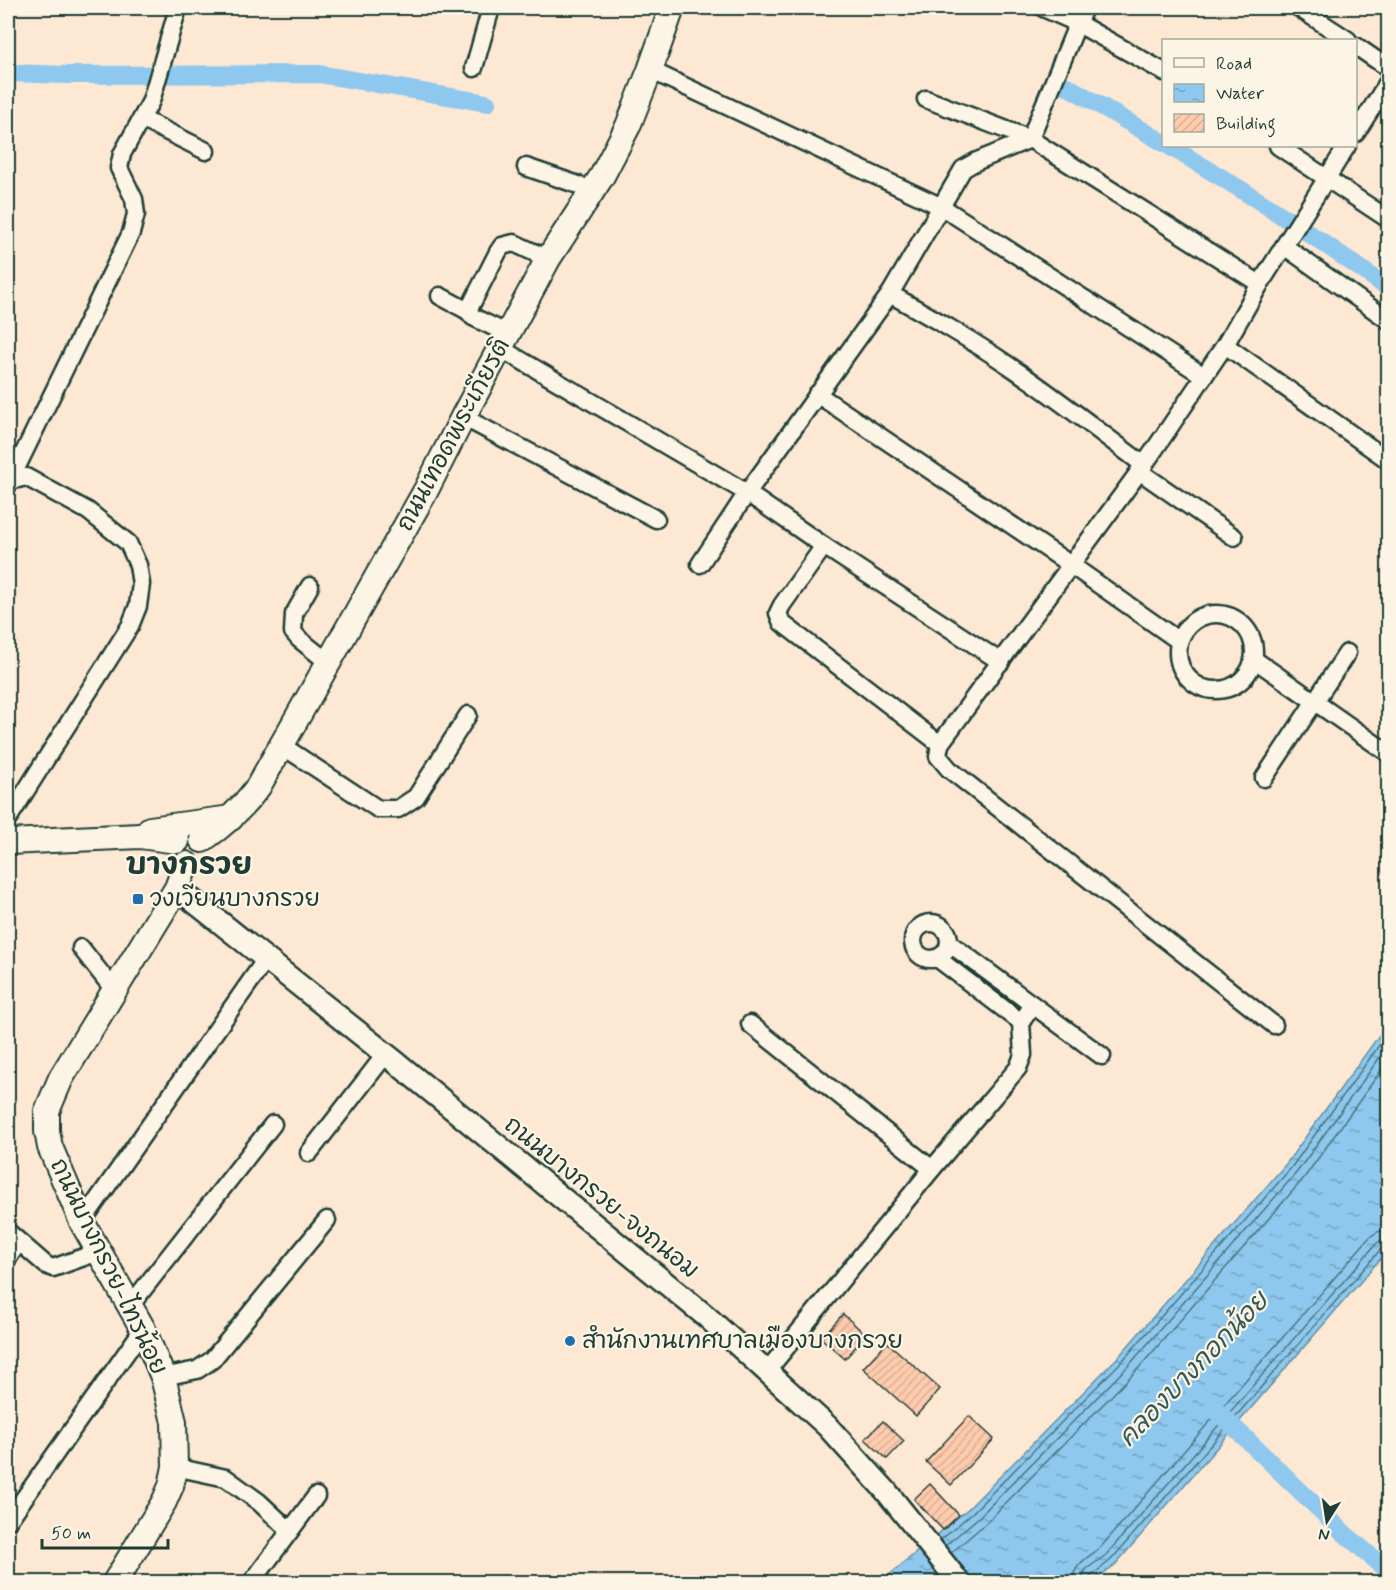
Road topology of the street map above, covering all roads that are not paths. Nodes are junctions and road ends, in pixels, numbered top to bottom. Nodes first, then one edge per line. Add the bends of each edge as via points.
1 (178, 8) edge
2 (491, 8) edge
3 (672, 8) edge
4 (1043, 8) edge
5 (1299, 8) edge
6 (1081, 15) edge
7 (1346, 39) edge
8 (1357, 47) edge
9 (474, 68) dead end
10 (1389, 68) edge
11 (650, 70) junction
12 (1162, 71) edge
13 (1389, 82) edge
14 (926, 99) dead end
15 (142, 119) junction
16 (1357, 131) edge
17 (1029, 139) junction
18 (1280, 147) edge
19 (1346, 147) edge
20 (206, 151) dead end
21 (526, 167) dead end
22 (1327, 177) junction
23 (593, 190) junction
24 (942, 207) junction
25 (1389, 219) edge
26 (1284, 246) junction
27 (548, 258) junction
28 (1260, 284) junction
29 (890, 294) junction
30 (440, 296) dead end
31 (468, 311) junction
32 (1389, 320) edge
33 (504, 341) junction
34 (1225, 345) junction
35 (1204, 376) junction
36 (818, 394) junction
37 (463, 417) junction
38 (1389, 460) edge
39 (1141, 468) junction
40 (8, 482) edge
41 (747, 493) junction
42 (656, 519) dead end
43 (1234, 537) dead end
44 (824, 546) junction
45 (700, 564) dead end
46 (1071, 565) junction
47 (310, 586) dead end
48 (1179, 641) junction
49 (1347, 653) dead end
50 (1255, 660) junction
51 (1001, 662) junction
52 (329, 663) junction
53 (1315, 703) junction
54 (468, 715) dead end
55 (940, 744) junction
56 (280, 745) junction
57 (1389, 753) edge
58 (1264, 778) dead end
59 (231, 818) junction
60 (8, 819) edge
61 (135, 837) junction
62 (202, 840) junction
63 (177, 841) junction
64 (8, 842) edge
65 (186, 864) junction
66 (177, 888) junction
67 (949, 943) junction
68 (81, 948) dead end
69 (937, 958) junction
70 (266, 959) junction
71 (114, 990) junction
72 (1033, 1005) junction
73 (1021, 1022) junction
74 (750, 1024) dead end
75 (1274, 1025) dead end
76 (385, 1054) junction
77 (1102, 1056) dead end
78 (273, 1124) dead end
79 (309, 1153) dead end
80 (932, 1169) junction
81 (327, 1220) dead end
82 (82, 1222) junction
83 (13, 1237) edge
84 (98, 1252) junction
85 (8, 1258) edge
86 (130, 1306) junction
87 (143, 1329) junction
88 (768, 1371) junction
89 (163, 1377) junction
90 (175, 1467) junction
91 (316, 1496) dead end
92 (13, 1500) edge
93 (8, 1521) edge
94 (290, 1531) junction
95 (115, 1582) edge
96 (252, 1582) edge
97 (960, 1582) edge

1 - 15 street
2 - 9 street
3 - 11 main road, ถนนเทอดพระเกียรติ
4 - 6 street
5 - 7 street
6 - 12 street
6 - 17 street
8 - 10 street
11 - 23 main road, ถนนเทอดพระเกียรติ via 628,126
11 - 24 street
13 - 16 street
14 - 17 street
15 - 20 street
15 - 40 street via 122,153 119,168 134,199 136,214 131,233
17 - 24 street via 963,169
17 - 28 street
18 - 22 street
19 - 22 street
21 - 23 street
22 - 25 street
22 - 26 street
23 - 27 main road, ถนนเทอดพระเกียรติ
24 - 29 street
24 - 35 street
26 - 28 street
26 - 32 street
27 - 31 street via 514,243 502,246
27 - 33 main road, ถนนเทอดพระเกียรติ
28 - 34 street
29 - 36 street
29 - 39 street via 1010,366 1069,408
30 - 31 street
31 - 33 street
33 - 37 main road, ถนนเทอดพระเกียรติ
33 - 41 street
34 - 35 street
34 - 38 street
35 - 39 street
36 - 41 street
36 - 46 street
37 - 42 street
37 - 52 main road, ถนนเทอดพระเกียรติ
39 - 43 street
39 - 46 street
40 - 60 street via 26,477 88,511 128,543 141,584 130,626
41 - 44 street
41 - 45 street
44 - 51 street
44 - 55 street via 782,605 778,613 782,623
46 - 48 street
46 - 51 street
47 - 52 street via 294,614 292,632
48 - 50 street via 1192,622 1214,614 1237,619 1252,637
48 - 50 street via 1179,662 1189,680 1207,690 1228,689 1245,679
49 - 53 street
50 - 53 street
51 - 55 street
52 - 56 main road, ถนนเทอดพระเกียรติ
53 - 57 street
53 - 58 street
54 - 56 street via 416,798 398,809 378,809
55 - 75 street via 938,756 949,769
56 - 59 main road, ถนนเทอดพระเกียรติ via 258,788
59 - 61 main road via 153,828
59 - 62 main road, ถนนเทอดพระเกียรติ
61 - 63 main road
61 - 64 main road
61 - 66 main road via 160,852 170,865
62 - 63 main road via 186,834
62 - 65 main road via 202,858
63 - 65 main road via 174,852
65 - 66 main road, ถนนบางกรวย-ไทรน้อย
66 - 70 street, ถนนบางกรวย-จงถนอม
66 - 71 main road, ถนนบางกรวย-ไทรน้อย
67 - 69 street via 946,952
67 - 69 street via 940,925 920,927 914,935 918,954 927,959
67 - 72 street
68 - 71 street
69 - 73 street
70 - 76 street, ถนนบางกรวย-จงถนอม
70 - 82 street
71 - 82 main road, ถนนบางกรวย-ไทรน้อย via 61,1078 47,1111 50,1147
72 - 73 street
72 - 77 street
73 - 80 street via 1023,1055 1018,1068
74 - 80 street
76 - 79 street
76 - 88 street, ถนนบางกรวย-จงถนอม
78 - 86 street
80 - 88 street
81 - 89 street via 212,1360 197,1370
82 - 84 main road, ถนนบางกรวย-ไทรน้อย
83 - 84 street via 54,1268
83 - 85 street
84 - 86 main road, ถนนบางกรวย-ไทรน้อย
86 - 87 main road, ถนนบางกรวย-ไทรน้อย
87 - 89 main road, ถนนบางกรวย-ไทรน้อย
87 - 92 street
88 - 97 street, ถนนบางกรวย-จงถนอม via 827,1426
89 - 90 main road, ถนนบางกรวย-ไทรน้อย via 174,1422
90 - 94 street via 226,1478
90 - 95 main road, ถนนบางกรวย-ไทรน้อย via 165,1502
91 - 94 street
92 - 93 street
94 - 96 street

